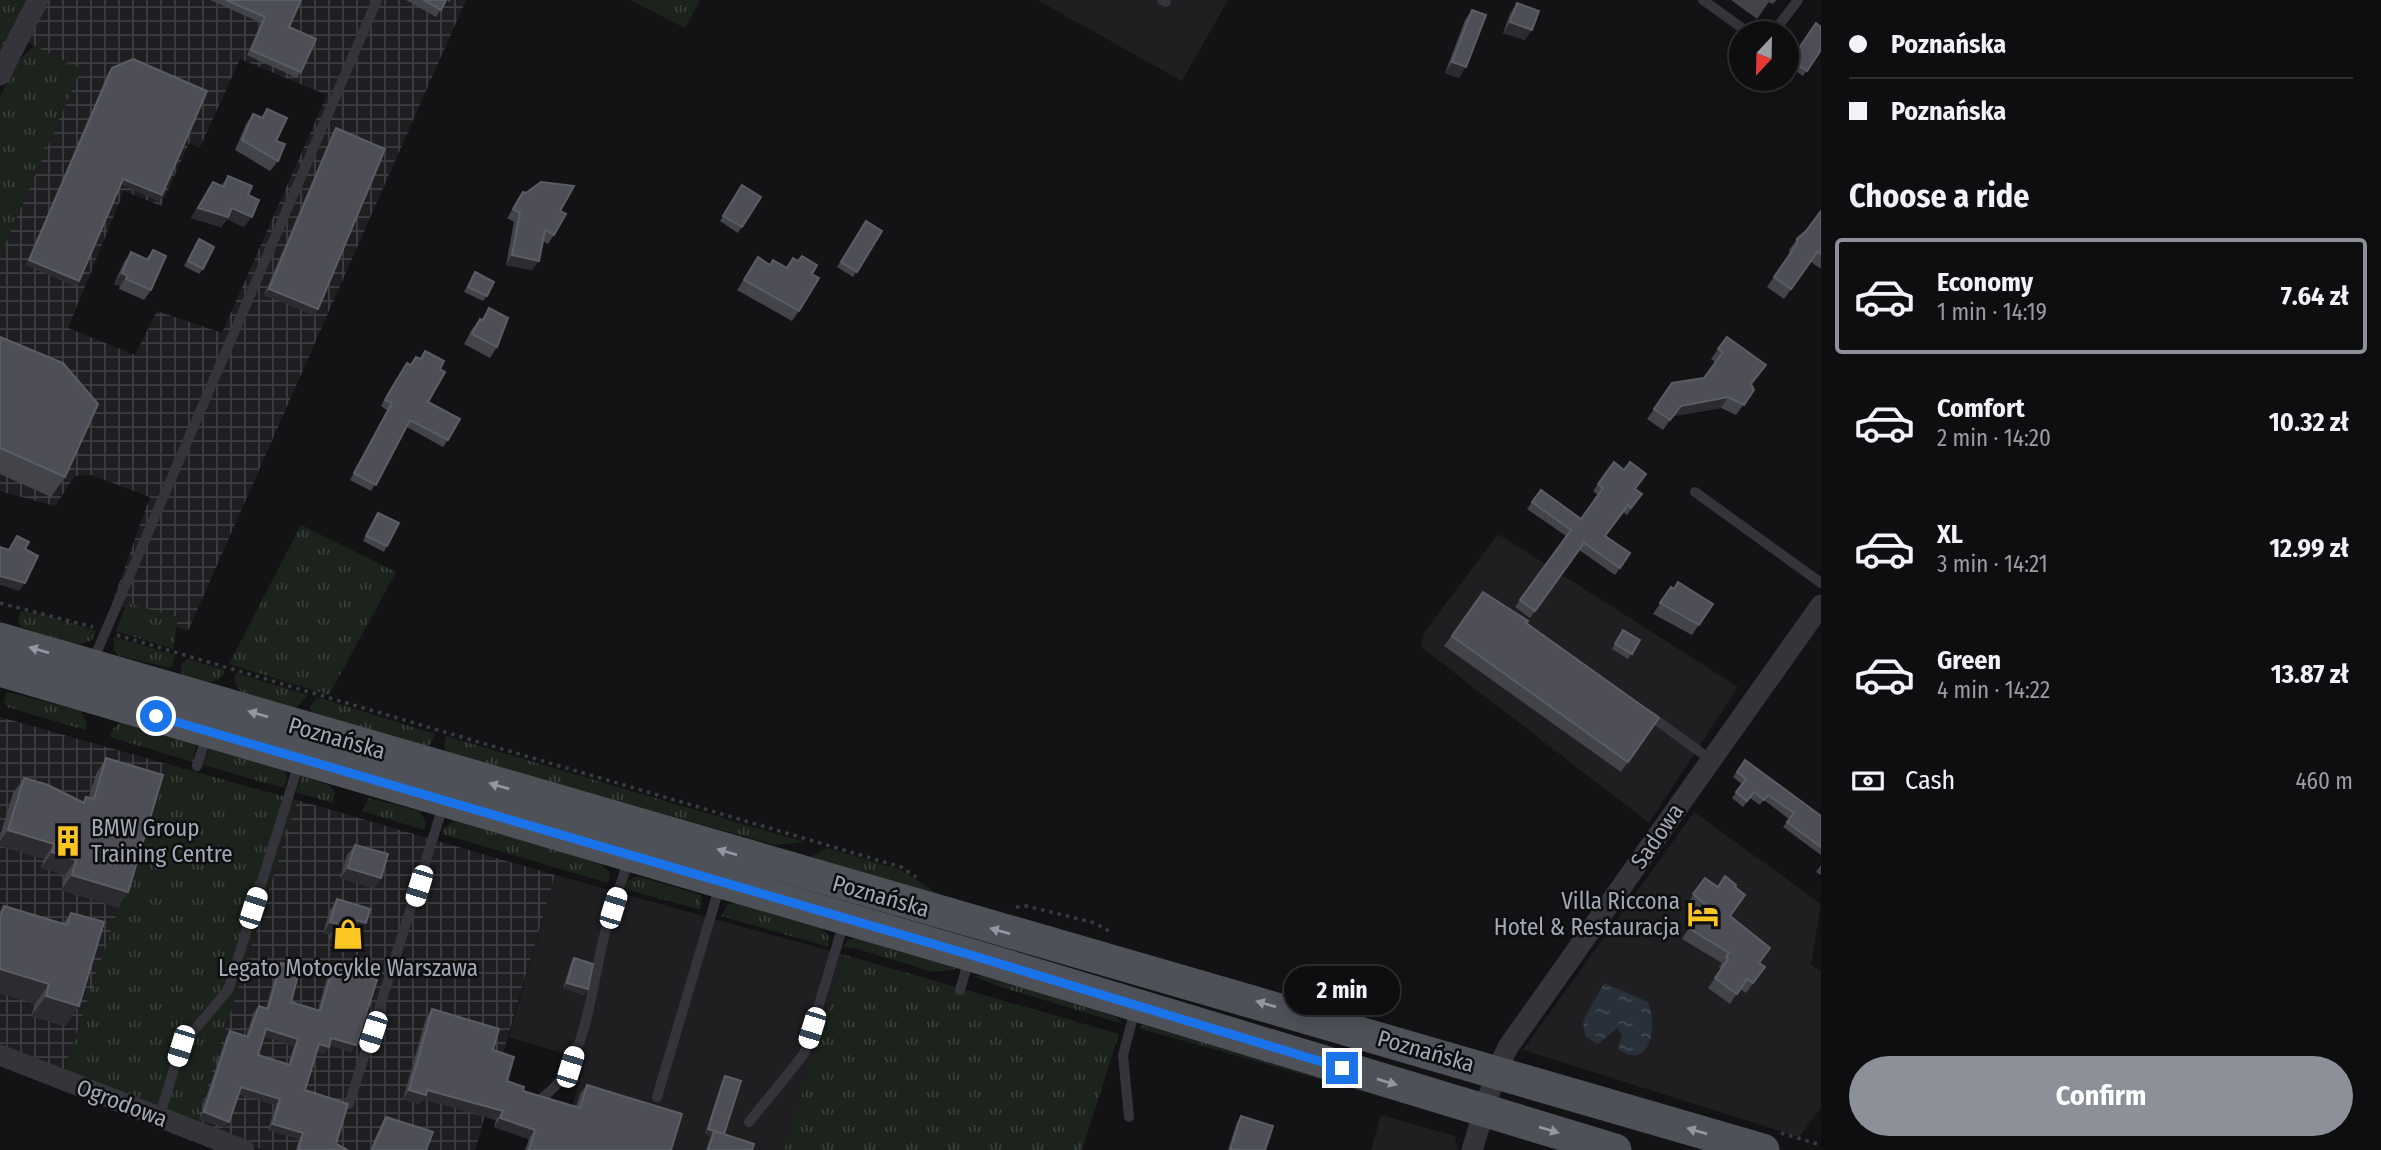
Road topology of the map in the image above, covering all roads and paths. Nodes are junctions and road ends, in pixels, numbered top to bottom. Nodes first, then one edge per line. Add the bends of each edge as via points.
1 (38, 0) edge
2 (377, 0) edge
3 (1703, 0) edge
4 (1798, 0) edge
5 (1732, 21) edge
6 (1782, 21) edge
7 (0, 75) edge
8 (1695, 492) dead end
9 (1821, 583) edge
10 (0, 603) edge
11 (1821, 605) edge
12 (106, 632) junction
13 (0, 639) edge
14 (92, 665) junction
15 (0, 670) edge
16 (1643, 710) edge
17 (208, 731) junction
18 (300, 758) junction
19 (1711, 760) junction
20 (197, 766) dead end
21 (445, 801) junction
22 (800, 838) dead end
23 (630, 855) junction
24 (721, 882) junction
25 (845, 918) junction
26 (971, 955) junction
27 (960, 990) dead end
28 (1136, 1005) junction
29 (0, 1055) edge
30 (1496, 1072) junction
31 (543, 1097) edge
32 (657, 1097) dead end
33 (349, 1104) edge
34 (1484, 1111) junction
35 (1129, 1117) dead end
36 (159, 1118) junction
37 (749, 1122) dead end
38 (244, 1150) edge
39 (1472, 1150) edge
40 (1615, 1150) edge
41 (1763, 1150) edge

1 - 7 street
2 - 12 lane
3 - 5 lane
4 - 6 lane
8 - 9 lane
10 - 12 path
11 - 19 street, Sadowa
12 - 14 lane
12 - 22 path
14 -> 13 main road, Poznańska
30 -> 14 main road, Poznańska
15 - 17 main road, Poznańska
16 - 19 lane
17 - 18 main road, Poznańska
17 - 20 lane
18 - 21 main road, Poznańska
18 - 36 lane via 228,990 181,1046
19 - 30 street, Sadowa via 1538,1003
21 - 23 main road, Poznańska
21 - 33 lane
23 - 24 main road, Poznańska
23 - 31 lane via 570,1067 559,1086
24 - 25 main road, Poznańska
24 - 32 lane
25 - 26 main road, Poznańska
25 - 37 lane via 804,1054
26 - 27 lane
26 - 28 main road, Poznańska
28 -> 34 main road, Poznańska
28 - 35 lane via 1123,1055
29 - 36 street, Ogrodowa
30 - 34 street, Sadowa
41 -> 30 main road, Poznańska
34 - 39 street, Sadowa
34 -> 40 main road, Poznańska
36 - 38 street, Ogrodowa

